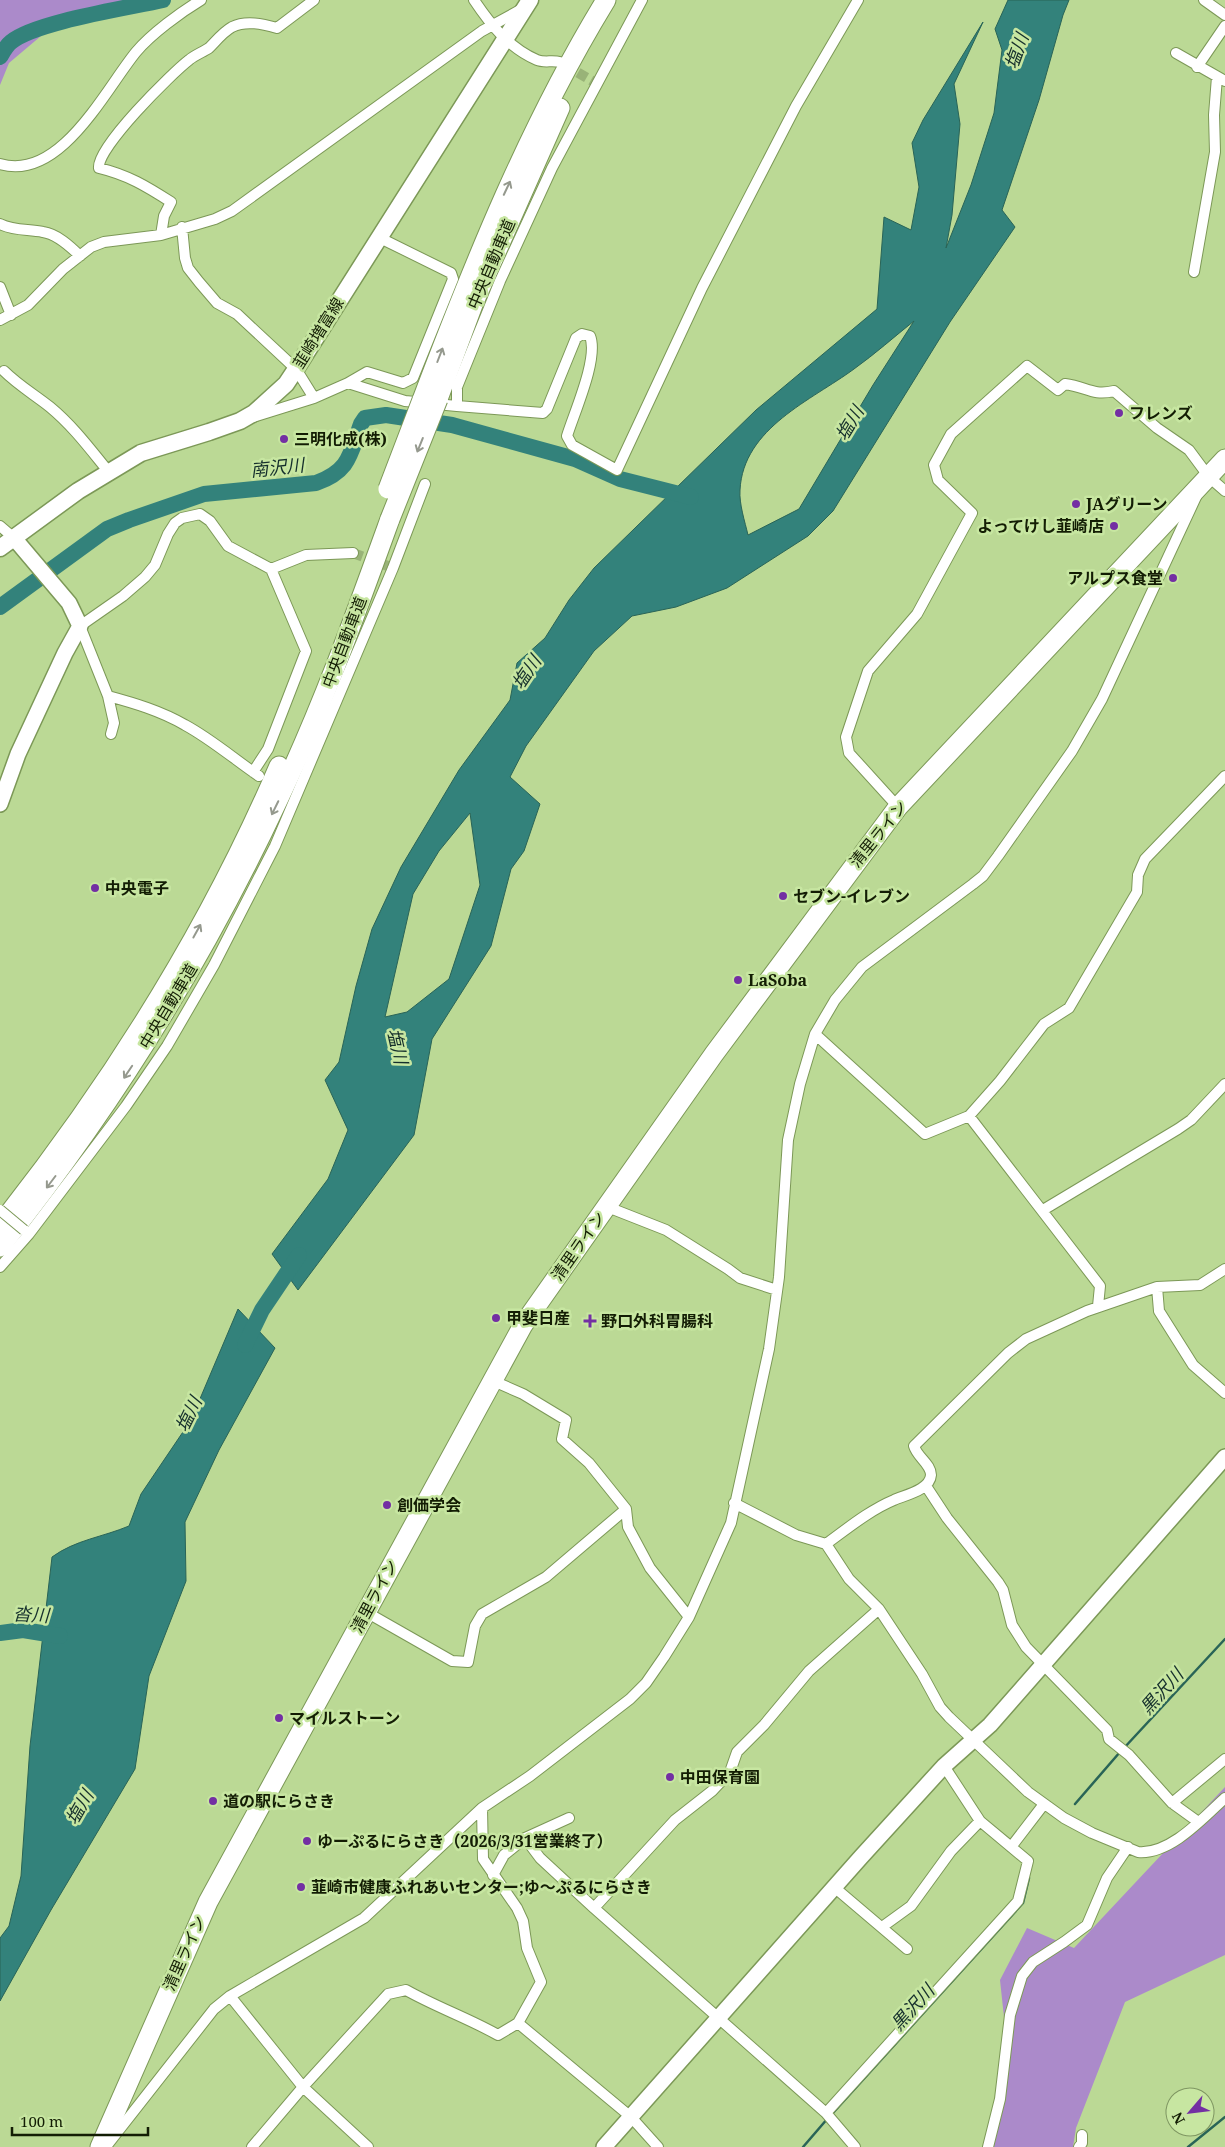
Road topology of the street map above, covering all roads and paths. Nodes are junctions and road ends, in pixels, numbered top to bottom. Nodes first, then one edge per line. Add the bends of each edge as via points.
1 (201, 0) edge
2 (314, 0) edge
3 (474, 0) edge
4 (606, 0) edge
5 (620, 0) edge
6 (642, 0) edge
7 (858, 0) edge
8 (1204, 0) edge
9 (527, 3) edge
10 (1225, 15) edge
11 (492, 26) junction
12 (1225, 26) edge
13 (506, 40) junction
14 (1176, 53) dead end
15 (560, 62) tunnel mouth
16 (1197, 67) junction
17 (1221, 79) edge
18 (0, 164) edge
19 (0, 224) edge
20 (182, 227) junction
21 (161, 235) junction
22 (378, 237) junction
23 (80, 256) junction
24 (1194, 272) dead end
25 (0, 287) edge
26 (11, 315) junction
27 (0, 320) edge
28 (296, 369) junction
29 (4, 372) dead end
30 (348, 383) junction
31 (314, 398) junction
32 (430, 400) junction
33 (457, 406) junction
34 (240, 421) junction
35 (1225, 459) edge
36 (108, 471) junction
37 (1205, 481) junction
38 (425, 484) dead end
39 (1225, 491) edge
40 (384, 518) junction
41 (0, 526) edge
42 (14, 538) junction
43 (0, 548) edge
44 (353, 553) tunnel mouth
45 (271, 569) junction
46 (80, 626) junction
47 (108, 696) junction
48 (111, 734) dead end
49 (1225, 776) edge
50 (0, 804) edge
51 (898, 807) junction
52 (815, 1034) junction
53 (1225, 1084) edge
54 (969, 1116) junction
55 (605, 1206) junction
56 (0, 1210) edge
57 (1043, 1210) junction
58 (0, 1225) edge
59 (27, 1232) junction
60 (0, 1247) edge
61 (0, 1267) edge
62 (1225, 1269) edge
63 (1157, 1288) junction
64 (777, 1290) junction
65 (1098, 1306) junction
66 (492, 1380) junction
67 (1225, 1393) edge
68 (1225, 1457) edge
69 (926, 1486) junction
70 (734, 1503) junction
71 (626, 1509) junction
72 (826, 1544) junction
73 (879, 1609) junction
74 (366, 1612) junction
75 (689, 1617) junction
76 (1042, 1663) junction
77 (974, 1740) junction
78 (1225, 1759) edge
79 (944, 1766) junction
80 (1225, 1798) edge
81 (1172, 1803) junction
82 (1044, 1804) junction
83 (482, 1808) junction
84 (569, 1818) dead end
85 (980, 1820) junction
86 (1197, 1822) junction
87 (525, 1838) junction
88 (1011, 1847) junction
89 (1128, 1847) junction
90 (494, 1875) junction
91 (834, 1887) junction
92 (594, 1908) junction
93 (882, 1927) junction
94 (906, 1949) dead end
95 (230, 1996) junction
96 (719, 2017) junction
97 (518, 2023) junction
98 (303, 2087) junction
99 (826, 2113) junction
100 (631, 2117) junction
101 (1082, 2135) dead end
102 (100, 2147) edge
103 (106, 2147) edge
104 (252, 2147) edge
105 (368, 2147) edge
106 (604, 2147) edge
107 (658, 2147) edge
108 (855, 2147) edge
109 (988, 2147) edge
110 (1079, 2147) edge

1 - 18 street via 137,50 76,133 36,163
2 - 21 street via 277,28 260,23 232,27 189,60 142,104 98,162 99,168 141,182 170,202
3 - 11 street
32 -> 4 highway, 中央自動車道 via 463,292 503,198 550,100
5 - 32 highway, 中央自動車道 via 585,59 531,170
6 - 33 street via 552,168 500,281 457,388
7 - 33 street via 796,106 706,280 617,470 572,445 567,436 590,362 593,342 590,336 582,334 576,338 543,413
8 - 10 street
9 - 11 street
9 - 13 main road, 韮崎増富線
11 - 13 street
11 - 20 street via 232,211
12 - 16 street
13 - 15 street via 536,60
13 - 22 main road, 韮崎増富線
14 - 16 street
16 - 17 street
17 - 24 street via 1214,115 1215,152
19 - 23 street via 11,229 46,232 68,244
20 - 21 street
20 - 28 street via 188,268 199,282 217,303 238,314
21 - 23 street via 104,242
22 - 28 main road, 韮崎増富線
22 - 30 street via 451,273 453,279 413,378 403,383 366,372
23 - 26 street via 28,305
25 - 26 street
26 - 27 street
28 - 31 street
28 - 34 main road, 韮崎増富線 via 274,397
29 - 36 street via 79,434
30 - 31 street
30 - 33 street via 404,401
31 - 34 street
32 - 40 highway, 中央自動車道, bridge
34 - 36 main road, 韮崎増富線 via 150,449
35 - 37 highway, 清里ライン
36 - 42 main road, 韮崎増富線
37 - 39 street
37 - 51 highway, 清里ライン
37 - 51 street via 1189,450 1114,391 1099,394 1065,384 1058,390 1028,366 952,434 934,464 938,480 972,513 917,614 868,671 846,737 849,752
37 - 52 street via 1102,699 1072,751 998,856 983,876 862,967 835,1000
38 - 59 street via 275,846 214,965 168,1046 126,1106
58 -> 40 highway, 中央自動車道 via 69,1135 121,1057 162,994 214,901 270,788
40 -> 60 highway, 中央自動車道 via 335,668 280,797 225,908 133,1065 80,1143
41 - 42 street
42 - 43 main road, 韮崎増富線
42 - 46 street via 69,603
44 - 45 street via 306,555
45 - 46 street via 228,546 210,522 200,514 191,514 175,524 155,565 145,577
45 - 47 street via 306,651 256,774 184,724 137,704
46 - 47 street
46 - 50 street via 64,653 18,754
47 - 48 street via 114,723
49 - 54 street via 1146,860 1138,875 1137,892 1069,1008 1044,1024
51 - 55 highway, 清里ライン
52 - 54 street via 925,1134
52 - 64 street via 788,1140
53 - 57 street via 1178,1129
54 - 57 street
55 - 64 street via 666,1230 740,1278
55 - 66 highway, 清里ライン via 523,1325
56 - 59 street, bridge
57 - 65 street via 1100,1286
59 - 61 street
62 - 63 street via 1200,1285
63 - 65 street
63 - 67 street via 1159,1311 1193,1365
64 - 70 street via 769,1349
65 - 69 street via 1026,1339 914,1446 930,1469 931,1478
66 - 71 street via 566,1420 562,1439 589,1463
66 - 74 highway, 清里ライン
68 - 76 street
69 - 72 street via 880,1506
69 - 76 street via 998,1582 1016,1634
70 - 72 street via 796,1535
70 - 75 street via 731,1523
71 - 74 street via 546,1577 482,1614 475,1626 468,1662 452,1661
71 - 75 street via 628,1527 650,1568
72 - 73 street via 849,1579
73 - 77 street via 940,1707
73 - 92 street via 809,1671 737,1752 730,1772 675,1820
74 - 102 highway, 清里ライン via 208,1902
75 - 83 street via 646,1684 602,1722
76 - 77 street
76 - 81 street via 1107,1730 1109,1739 1129,1754
77 - 79 street
77 - 82 street
78 - 81 street
79 - 85 street
79 - 91 street
80 - 86 street
81 - 86 street
82 - 88 street
82 - 89 street via 1092,1834
83 - 90 street via 483,1859
83 - 95 street via 364,1918
84 - 87 street
85 - 88 street
85 - 93 street via 910,1906
86 - 89 street via 1166,1846 1154,1851 1138,1852
87 - 90 street via 504,1855
87 - 92 street via 540,1858
88 - 99 street via 1028,1861 1018,1901
89 - 109 street via 1107,1878 1086,1925 1033,1962 1022,1976 1010,2015 1000,2100
90 - 97 street via 524,1921 527,1948 542,1982
91 - 93 street
91 - 96 street
92 - 96 street
93 - 94 street
95 - 98 street
95 - 103 street via 209,2014
96 - 99 street
96 - 100 street
97 - 98 street via 498,2034 468,2018 437,2008 406,1990 388,1994
97 - 100 street
98 - 104 street
98 - 105 street
99 - 108 street
100 - 106 street
100 - 107 street
101 - 110 street

